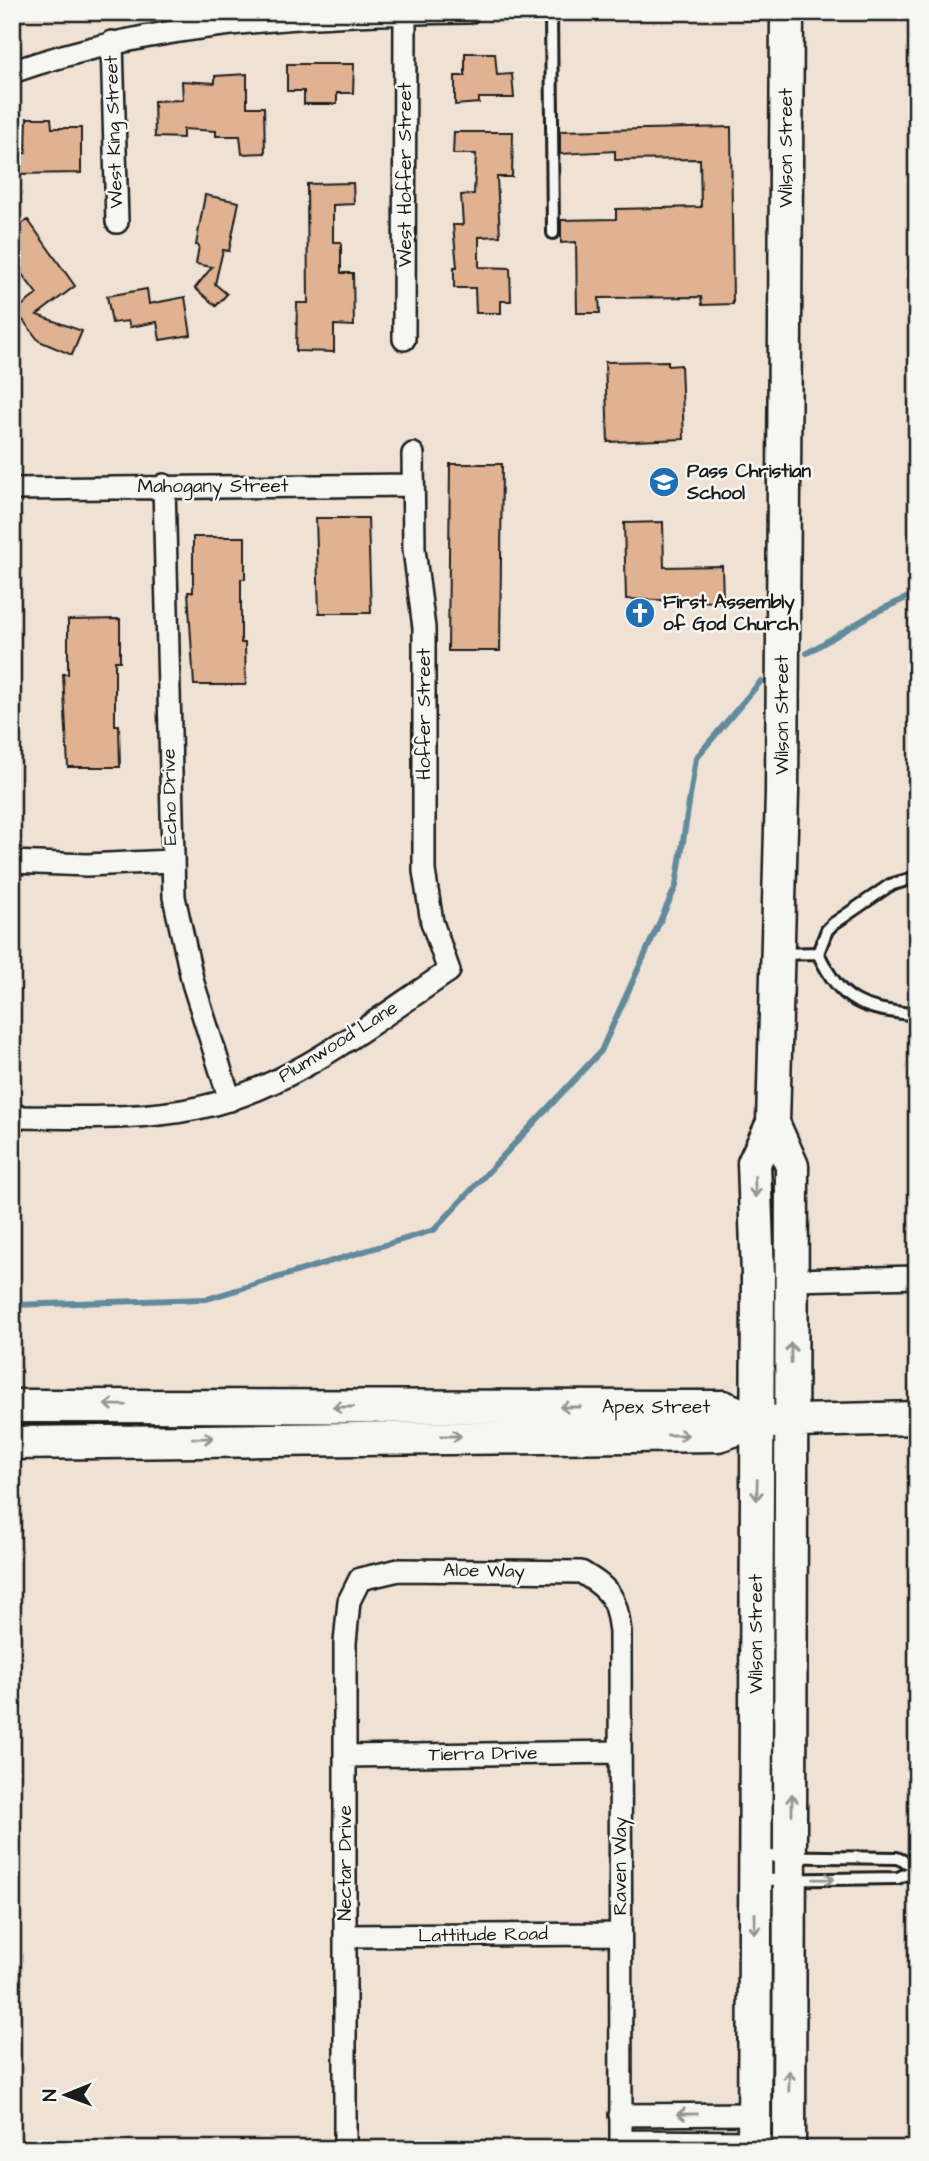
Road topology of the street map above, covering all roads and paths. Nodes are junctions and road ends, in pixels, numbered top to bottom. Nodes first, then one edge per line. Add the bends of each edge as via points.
1 (469, 12) edge
2 (551, 12) edge
3 (787, 12) edge
4 (405, 13) edge
5 (112, 42) junction
6 (12, 72) edge
7 (117, 222) dead end
8 (553, 233) dead end
9 (404, 339) dead end
10 (413, 454) dead end
11 (164, 485) junction
12 (413, 485) junction
13 (12, 489) edge
14 (171, 861) junction
15 (12, 862) edge
16 (917, 877) edge
17 (818, 953) junction
18 (778, 954) junction
19 (449, 971) joint
20 (917, 1015) edge
21 (230, 1100) junction
22 (12, 1117) edge
23 (773, 1123) junction
24 (917, 1277) edge
25 (792, 1280) junction
26 (12, 1406) edge
27 (917, 1418) edge
28 (791, 1421) junction
29 (758, 1422) junction
30 (12, 1443) edge
31 (360, 1579) joint
32 (606, 1587) joint
33 (620, 1752) junction
34 (345, 1756) junction
35 (755, 1868) junction
36 (792, 1868) junction
37 (917, 1868) edge
38 (620, 1934) junction
39 (345, 1936) junction
40 (620, 2115) junction
41 (754, 2135) edge
42 (621, 2145) edge
43 (345, 2149) edge
44 (789, 2149) edge

1 - 4 street
2 - 8 lane
3 - 18 street, Wilson Street
4 - 5 street via 254,19
4 - 9 street, West Hoffer Street
5 - 6 street
5 - 7 street, West King Street
10 - 12 street, Hoffer Street
11 - 12 street, Mahogany Street
11 - 13 street, Mahogany Street
11 - 14 street, Echo Drive
12 - 19 street, Hoffer Street via 414,549 424,628 424,871 432,922
14 - 15 street
14 - 21 street, Echo Drive via 180,932
16 - 17 lane via 890,885 834,924
17 - 18 lane
17 - 20 lane via 847,997 876,1009
18 - 23 street, Wilson Street
19 - 21 street, Plumwood Lane via 284,1078
21 - 22 street, Plumwood Lane via 150,1116
23 - 25 street, Wilson Street via 792,1166
23 -> 29 street, Wilson Street via 754,1163
24 - 25 street
28 -> 25 street, Wilson Street
29 -> 26 street, Apex Street via 723,1407
27 - 28 street
28 - 29 street
36 -> 28 street, Wilson Street
30 -> 29 street, Apex Street via 718,1435
29 -> 35 street, Wilson Street
31 - 32 street, Aloe Way via 399,1570 581,1572
31 - 34 street, Nectar Drive via 349,1601 345,1643
32 - 33 street, Raven Way via 617,1608 620,1632
33 - 34 street, Tierra Drive
33 - 38 street, Raven Way
34 - 39 street, Nectar Drive
35 - 36 lane
35 - 36 lane
35 -> 41 street, Wilson Street
36 - 37 lane via 897,1858
36 -> 37 lane via 898,1878
44 -> 36 street, Wilson Street
38 - 39 street, Lattitude Road
38 - 40 street, Raven Way
39 - 43 street, Nectar Drive
41 -> 40 street
40 - 42 street, Raven Way
41 - 42 street

